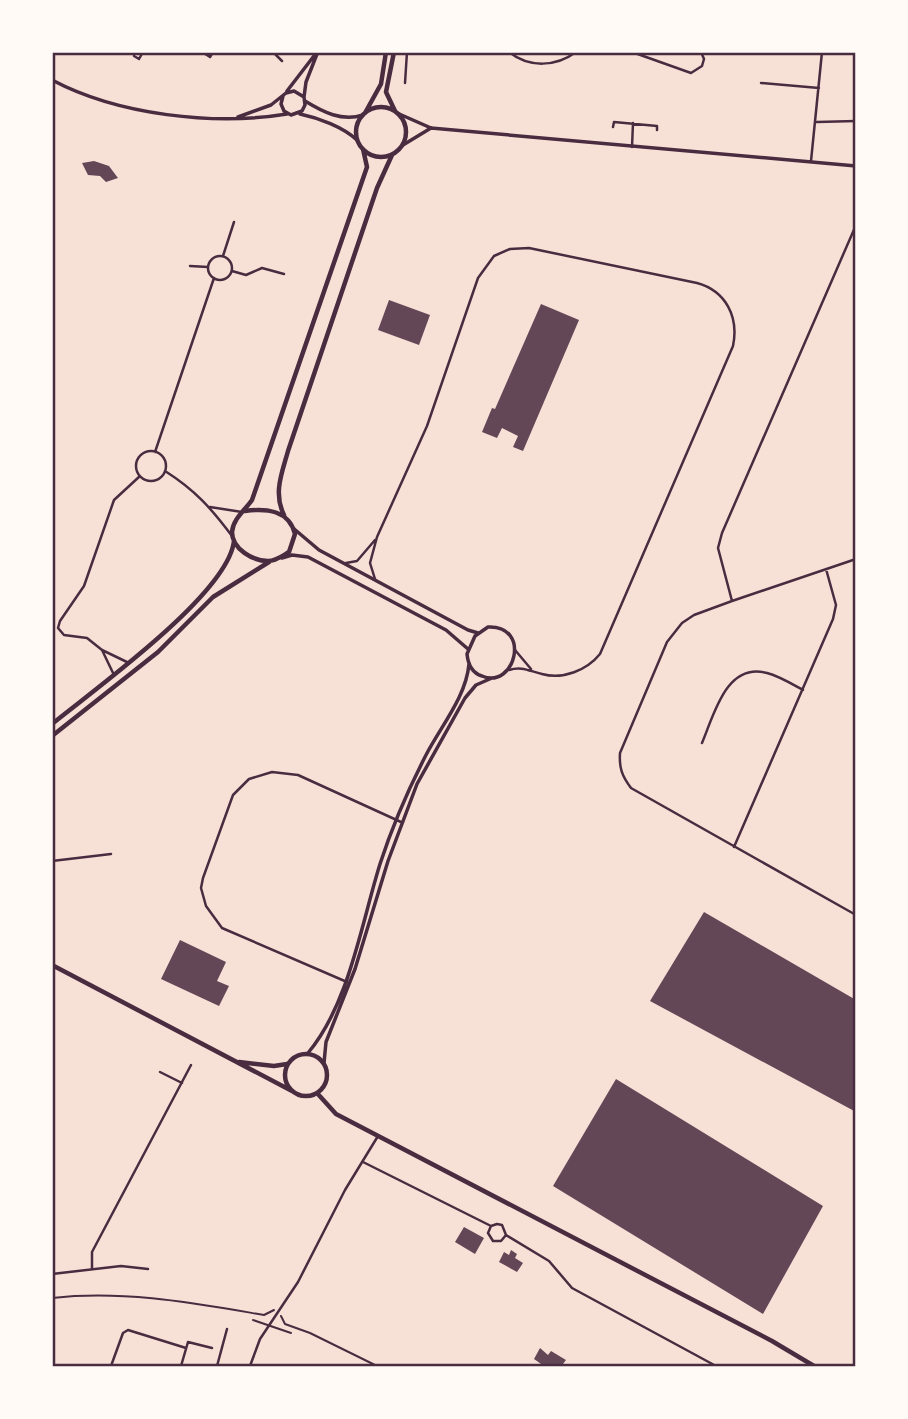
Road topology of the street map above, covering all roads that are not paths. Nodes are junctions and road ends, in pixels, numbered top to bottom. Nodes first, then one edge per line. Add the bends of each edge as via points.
1 (143, 52) edge
2 (202, 52) edge
3 (213, 52) edge
4 (274, 52) edge
5 (317, 52) edge
6 (386, 52) edge
7 (394, 52) edge
8 (407, 52) edge
9 (509, 52) edge
10 (576, 52) edge
11 (632, 52) edge
12 (701, 52) edge
13 (822, 52) edge
14 (850, 52) edge
15 (856, 54) edge
16 (134, 56) dead end
17 (282, 61) dead end
18 (52, 80) edge
19 (405, 83) dead end
20 (761, 83) dead end
21 (819, 88) junction
22 (285, 94) junction
23 (304, 99) junction
24 (396, 112) junction
25 (287, 114) junction
26 (299, 114) junction
27 (364, 115) junction
28 (229, 119) junction
29 (856, 121) edge
30 (817, 122) junction
31 (633, 124) junction
32 (613, 127) dead end
33 (431, 128) junction
34 (657, 130) dead end
35 (358, 140) junction
36 (403, 145) junction
37 (632, 146) junction
38 (363, 149) junction
39 (392, 155) junction
40 (811, 162) junction
41 (856, 166) edge
42 (234, 222) dead end
43 (856, 225) edge
44 (223, 256) junction
45 (190, 266) dead end
46 (208, 267) junction
47 (232, 271) junction
48 (284, 274) dead end
49 (214, 278) junction
50 (155, 452) junction
51 (165, 471) junction
52 (140, 477) junction
53 (211, 506) junction
54 (244, 512) junction
55 (284, 515) junction
56 (293, 528) junction
57 (377, 537) junction
58 (233, 539) junction
59 (280, 558) junction
60 (856, 559) edge
61 (270, 561) junction
62 (344, 564) junction
63 (826, 569) junction
64 (375, 579) junction
65 (732, 601) junction
66 (478, 633) junction
67 (468, 649) junction
68 (515, 649) junction
69 (103, 650) junction
70 (129, 663) junction
71 (469, 664) junction
72 (508, 670) junction
73 (534, 671) junction
74 (114, 675) junction
75 (492, 678) junction
76 (803, 690) junction
77 (52, 724) edge
78 (52, 736) edge
79 (702, 743) dead end
80 (399, 821) junction
81 (734, 847) junction
82 (111, 854) dead end
83 (52, 861) edge
84 (856, 915) edge
85 (52, 965) edge
86 (348, 982) junction
87 (307, 1053) junction
88 (231, 1061) junction
89 (324, 1063) junction
90 (287, 1064) junction
91 (191, 1065) dead end
92 (160, 1072) dead end
93 (182, 1083) junction
94 (292, 1091) junction
95 (317, 1093) junction
96 (379, 1136) junction
97 (362, 1162) junction
98 (491, 1226) junction
99 (506, 1235) junction
100 (92, 1268) junction
101 (148, 1269) dead end
102 (52, 1274) edge
103 (253, 1320) dead end
104 (268, 1324) junction
105 (227, 1329) dead end
106 (291, 1333) dead end
107 (186, 1348) junction
108 (212, 1348) dead end
109 (806, 1364) edge
110 (111, 1367) edge
111 (181, 1367) edge
112 (217, 1367) edge
113 (250, 1367) edge
114 (716, 1367) edge
115 (814, 1367) edge

1 - 16 street via 139,59
2 - 3 street via 210,57
4 - 17 street
5 - 22 street
5 - 23 street
6 - 27 main road via 381,83
7 - 24 main road via 386,92
8 - 19 street
9 - 10 street via 530,63 546,64
11 - 12 street via 691,73 702,66
13 - 21 street
14 - 15 street
18 - 28 street via 113,103 167,114
20 - 21 street
21 - 30 street
22 - 23 street via 298,92
22 - 25 street via 281,104
22 - 28 street via 271,106
23 - 26 street
23 - 27 street via 342,118
24 - 27 main road via 382,107
24 - 33 street
24 - 36 main road via 405,124
25 - 26 street
25 - 28 street
26 - 35 street
27 - 35 main road via 357,127
29 - 30 street
30 - 40 street
31 - 32 street via 614,122
31 - 34 street via 657,126
31 - 37 street
33 - 36 street
33 - 37 street
35 - 38 main road
36 - 39 main road
37 - 40 street
38 - 39 main road via 380,157
38 - 54 main road via 367,167 252,500
39 - 55 main road via 288,451 278,488
40 - 41 street
42 - 44 street
43 - 65 street via 722,533 720,563
44 - 46 street via 211,259
44 - 47 street
45 - 46 street
46 - 49 street
47 - 48 street via 246,275 262,268
47 - 49 street via 225,279
49 - 50 street
50 - 51 street via 163,457
50 - 52 street via 138,459
51 - 52 street via 154,481
51 - 53 street
52 - 69 street via 114,500 84,586 58,628 64,635 88,638
53 - 54 street
53 - 58 street
54 - 55 main road
54 - 58 main road via 232,529
55 - 56 main road
56 - 59 main road via 292,547
56 - 62 street
57 - 62 street via 357,561
57 - 64 street via 370,563
57 - 73 street via 427,426 478,278 494,256 529,248 697,283 717,292 734,320 733,346 600,654 589,666 563,675
58 - 61 main road via 248,555
58 - 70 main road via 229,559 195,602
59 - 61 main road
59 - 67 street via 308,557 446,630
60 - 63 street
61 - 78 main road via 214,597 158,652
62 - 64 street
63 - 65 street
63 - 76 street via 836,605
64 - 66 street
65 - 81 street via 694,615 673,632 619,764 631,788
66 - 67 street
66 - 68 street via 488,627 500,628 512,638
67 - 71 street
68 - 72 street
68 - 73 street
69 - 70 street
69 - 74 street
70 - 74 main road
71 - 75 street via 479,676
71 - 80 street via 467,681 435,737
72 - 73 street via 522,667
72 - 75 street
74 - 77 main road
75 - 80 street via 476,685 465,698
76 - 79 street via 767,673 750,672 736,678 726,689
76 - 81 street
80 - 86 street via 381,863
80 - 86 street via 298,775 272,772 250,779 233,795 203,878 206,906 222,928
81 - 84 street
82 - 83 street
85 - 88 main road
86 - 87 street
86 - 89 street via 326,1042
87 - 89 main road
87 - 90 main road
88 - 90 main road
88 - 94 main road
89 - 95 main road via 328,1076
90 - 94 main road via 285,1078
91 - 93 street
92 - 93 street
93 - 100 street via 92,1252
94 - 95 main road via 304,1096
95 - 96 main road via 336,1114
96 - 97 street
96 - 109 main road
97 - 98 street
97 - 104 street via 298,1282
98 - 99 street via 502,1225
98 - 99 street via 488,1233 493,1241
99 - 114 street via 549,1261 587,1298
100 - 101 street
100 - 102 street
103 - 104 lane
104 - 106 lane
104 - 113 street
105 - 112 street
107 - 108 street via 188,1342
107 - 110 street via 128,1329
107 - 111 street
109 - 115 main road

